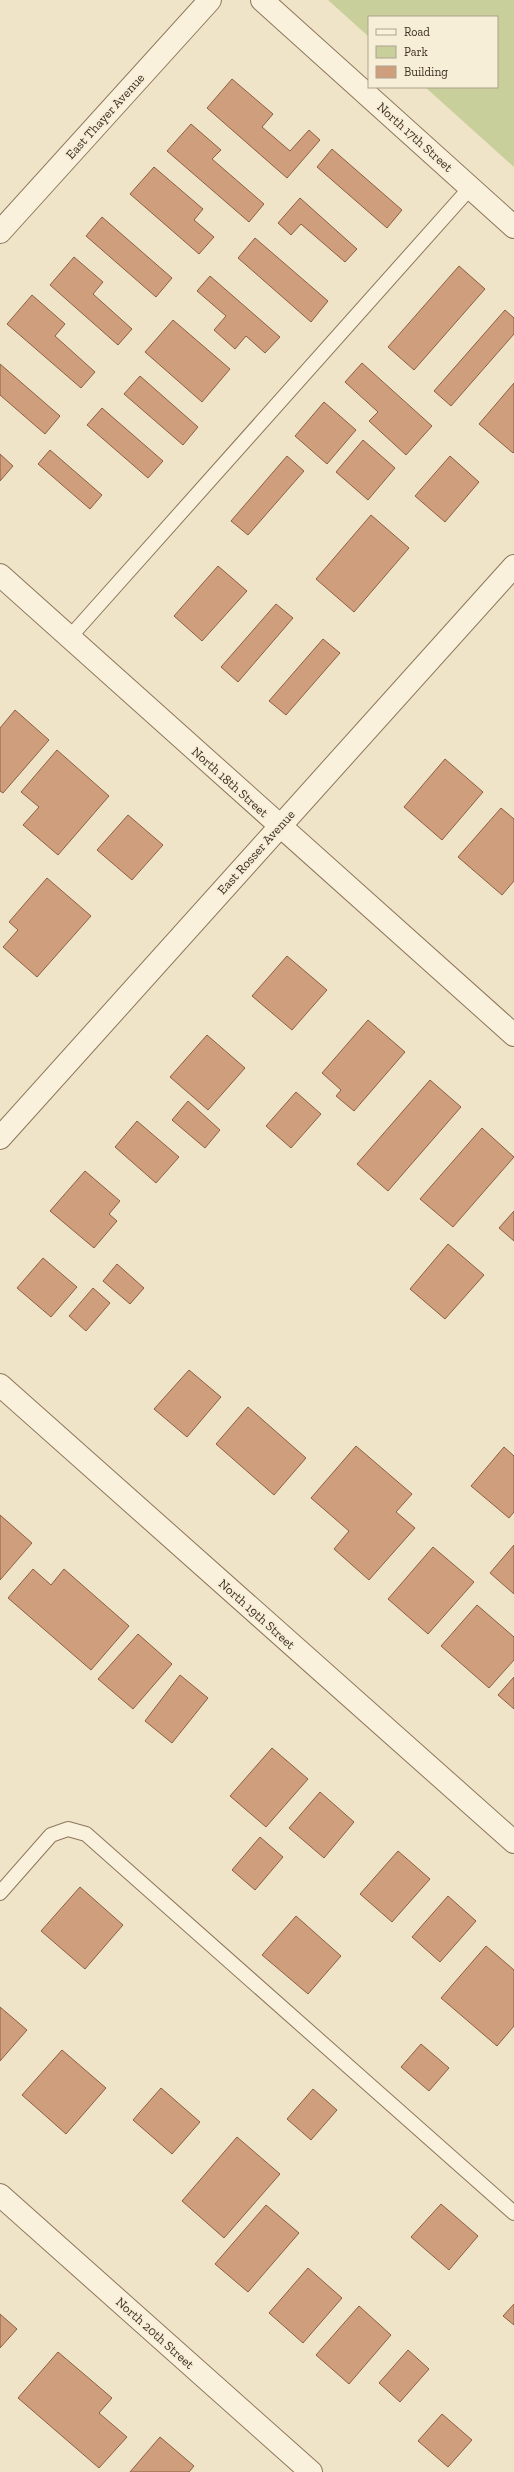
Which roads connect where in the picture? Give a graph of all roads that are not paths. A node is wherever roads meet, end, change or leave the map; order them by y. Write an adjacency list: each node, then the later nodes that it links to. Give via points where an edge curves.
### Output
1 (210, 0): 5 (street, East Thayer Avenue)
2 (262, 0): 3 (street, North 17th Street)
3 (470, 188): 4 (street, North 17th Street); 8 (lane)
4 (514, 227)
5 (0, 232)
6 (514, 566): 9 (street, East Rosser Avenue)
7 (0, 575): 8 (street, North 18th Street)
8 (69, 638): 9 (street, North 18th Street)
9 (279, 826): 10 (street, North 18th Street); 11 (street, East Rosser Avenue)
10 (514, 1036)
11 (0, 1138)
12 (0, 1385): 13 (street, North 19th Street)
13 (514, 1842)
14 (0, 1893): 16 (lane, via 51,1835 68,1829 86,1834)
15 (0, 2195): 17 (street, North 20th Street)
16 (514, 2212)
17 (311, 2472)

